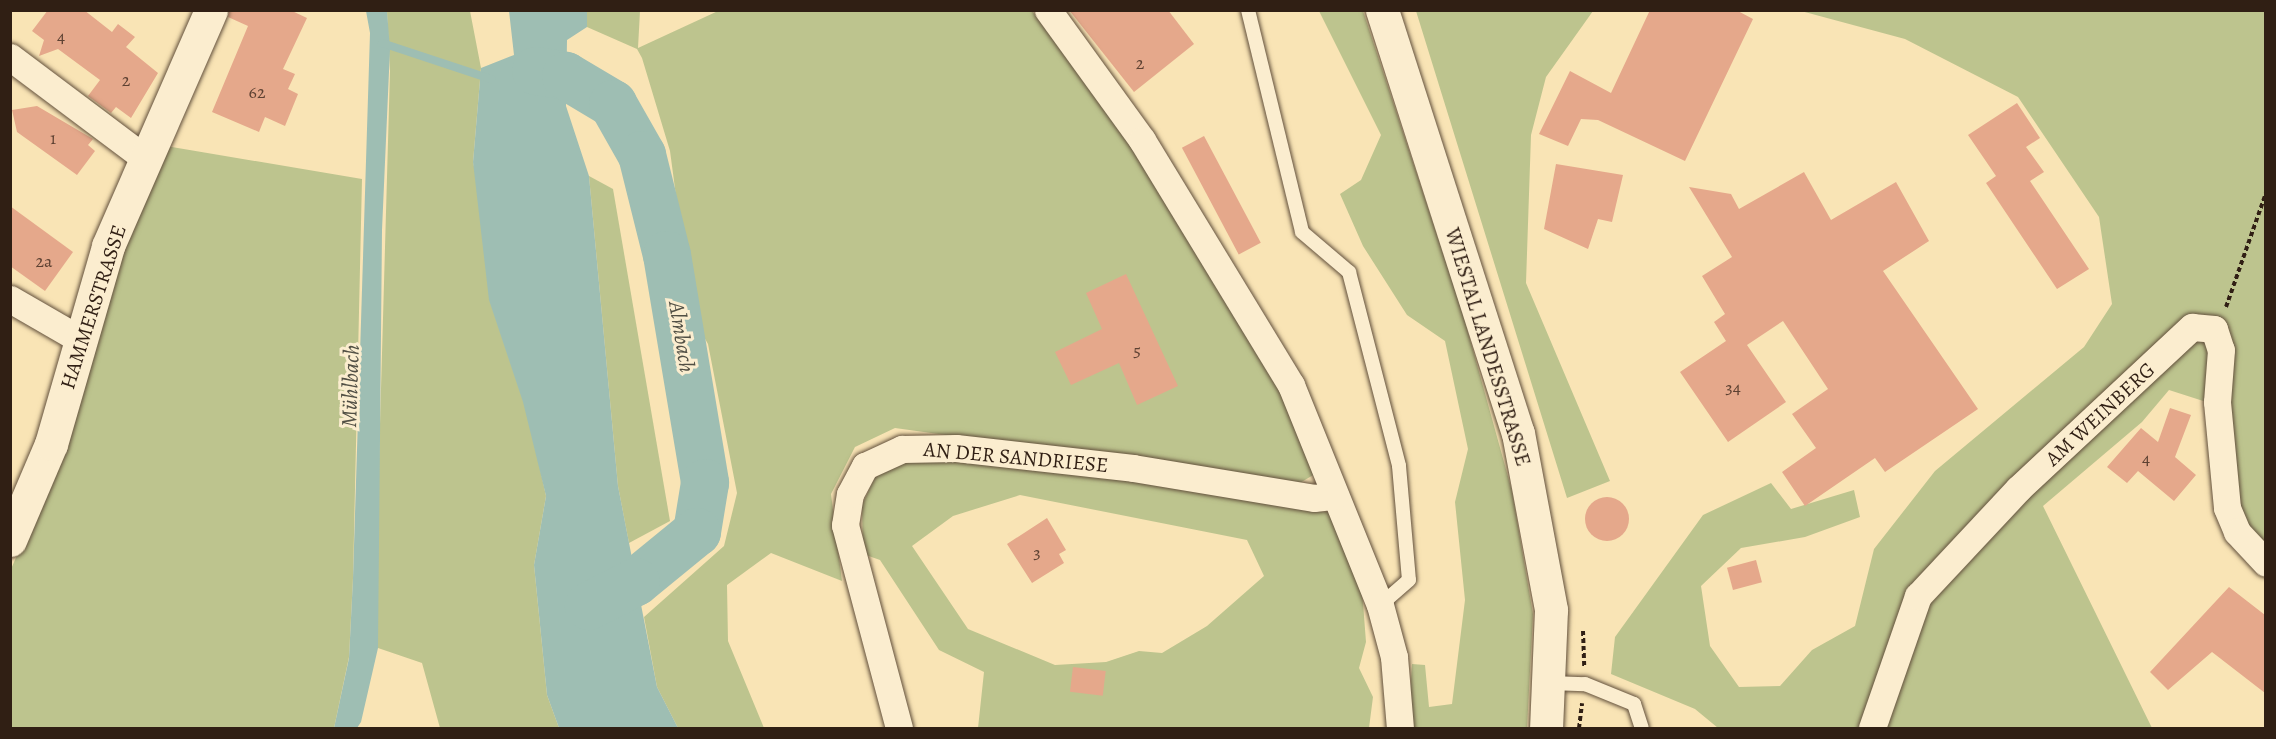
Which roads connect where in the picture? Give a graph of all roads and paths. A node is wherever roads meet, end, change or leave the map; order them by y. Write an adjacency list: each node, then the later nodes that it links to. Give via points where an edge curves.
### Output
1 (211, 10): 6 (main road, HAMMERSTRASSE, via 178,76)
2 (1048, 10): 11 (street, via 1142,140 1291,385)
3 (1248, 10): 14 (lane, via 1302,232 1349,272 1399,466 1409,580)
4 (1382, 10): 15 (main road, WIESTAL LANDESSTRASSE, via 1518,433 1551,610)
5 (10, 57): 6 (street)
6 (147, 160): 10 (main road, HAMMERSTRASSE, via 108,246)
7 (2265, 193): 9 (path)
8 (10, 299): 10 (street)
9 (2214, 329): 13 (street, via 2221,350 2217,402 2227,508 2237,532); 20 (street, AM WEINBERG, via 2192,327 2018,489 1918,596)
10 (81, 340): 12 (main road, HAMMERSTRASSE, via 51,444)
11 (1334, 496): 14 (street); 16 (street, AN DER SANDRIESE, via 1314,498 1133,468 956,448 902,449 865,466 850,494 845,525)
12 (10, 540)
13 (2265, 563)
14 (1380, 605): 17 (street, via 1394,657)
15 (1550, 683): 18 (main road, WIESTAL LANDESSTRASSE); 19 (lane, via 1585,684 1634,704)
16 (899, 729)
17 (1400, 729)
18 (1546, 729)
19 (1642, 729)
20 (1872, 729)

